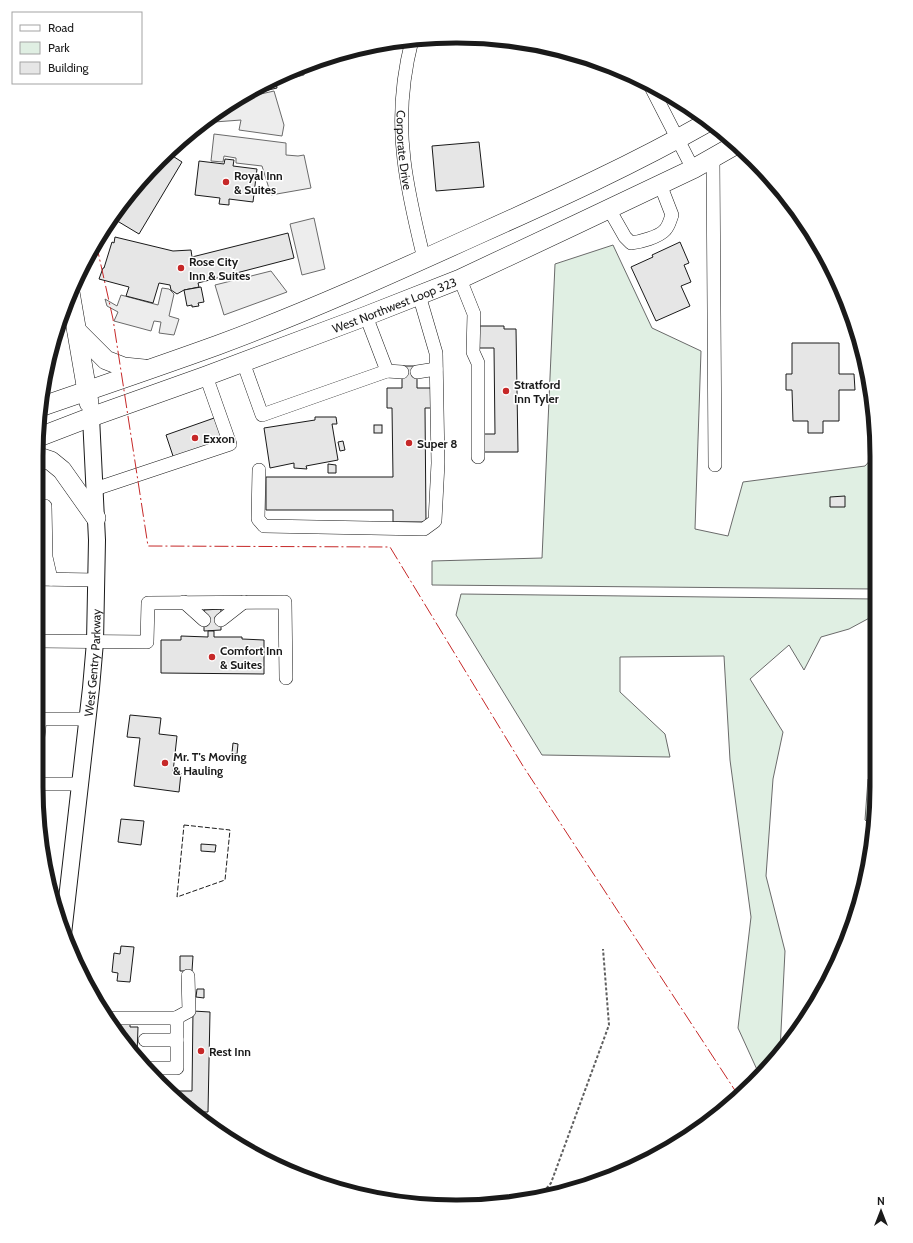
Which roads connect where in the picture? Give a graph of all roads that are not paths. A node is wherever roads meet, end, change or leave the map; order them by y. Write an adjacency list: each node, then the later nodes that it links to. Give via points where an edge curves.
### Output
1 (411, 46): 10 (street, Corporate Drive, via 403,87 402,136 410,199)
2 (655, 94): 4 (street)
3 (703, 125): 4 (highway)
4 (678, 139): 7 (street); 10 (highway, via 574,191)
5 (731, 147): 6 (highway, West Northwest Loop 323)
6 (713, 157): 7 (highway, West Northwest Loop 323); 29 (street)
7 (693, 168): 8 (highway, West Northwest Loop 323)
8 (660, 184): 9 (highway, West Northwest Loop 323); 9 (street, via 672,215 664,232 643,242 631,243)
9 (609, 209): 11 (highway, West Northwest Loop 323)
10 (424, 259): 17 (highway, via 295,315)
11 (460, 279): 12 (highway, West Northwest Loop 323); 27 (street, via 474,314 473,352 478,363)
12 (419, 295): 14 (highway, West Northwest Loop 323); 18 (street, via 436,353)
13 (71, 308): 15 (highway, West Gentry Parkway)
14 (366, 316): 16 (highway, West Northwest Loop 323); 19 (street)
15 (71, 319): 17 (highway, via 106,360 124,367); 23 (highway, West Gentry Parkway)
16 (243, 362): 19 (street, via 262,415); 22 (highway, West Northwest Loop 323)
17 (148, 370): 23 (highway)
18 (436, 370): 21 (street); 30 (street, via 438,463 435,521 424,529 264,526 258,519)
19 (387, 371): 20 (street)
20 (402, 372)
21 (417, 372)
22 (206, 376): 25 (highway, West Northwest Loop 323); 31 (street, via 230,444)
23 (87, 390): 24 (highway); 25 (highway, West Gentry Parkway)
24 (47, 405)
25 (91, 417): 26 (highway, West Northwest Loop 323); 31 (main road, West Gentry Parkway)
26 (44, 435)
27 (478, 457)
28 (43, 458): 33 (highway, via 62,470)
29 (714, 465)
30 (259, 470)
31 (95, 489): 33 (main road, West Gentry Parkway)
32 (43, 506): 35 (street, via 46,557)
33 (96, 518): 36 (main road, West Gentry Parkway)
34 (43, 579): 35 (street)
35 (51, 579): 36 (street)
36 (97, 580): 42 (main road, West Gentry Parkway)
37 (184, 602): 38 (street); 39 (street); 42 (street, via 148,602 147,642)
38 (244, 602): 40 (street); 43 (street, via 285,602)
39 (204, 620)
40 (221, 620)
41 (43, 641): 42 (street)
42 (95, 642): 45 (main road, West Gentry Parkway)
43 (286, 678)
44 (43, 719): 45 (street)
45 (88, 719): 47 (main road, West Gentry Parkway)
46 (43, 784): 47 (street)
47 (80, 784): 48 (main road, West Gentry Parkway)
48 (65, 918)
49 (188, 976): 51 (street, via 189,1010)
50 (114, 1018): 51 (street)
51 (176, 1018): 53 (street)
52 (145, 1040): 53 (street)
53 (177, 1040): 54 (street, via 177,1068)
54 (154, 1068)

